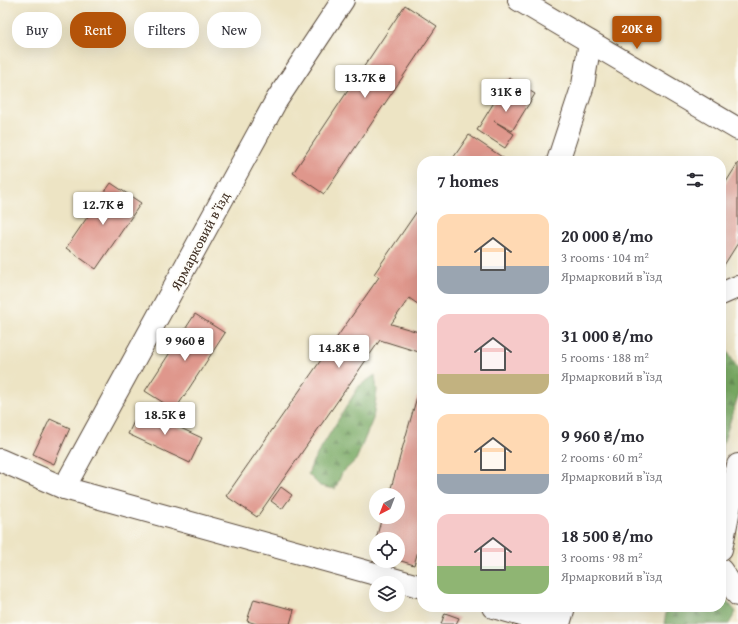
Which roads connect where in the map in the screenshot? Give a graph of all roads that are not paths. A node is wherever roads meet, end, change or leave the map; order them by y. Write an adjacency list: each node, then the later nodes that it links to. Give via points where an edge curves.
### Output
1 (343, 0): 8 (street, Ярмарковий вʼїзд, via 276,100)
2 (519, 0): 3 (street)
3 (590, 42): 4 (street); 5 (street, via 583,85)
4 (738, 129)
5 (560, 156)
6 (0, 460): 8 (street)
7 (738, 465): 9 (street)
8 (64, 488): 11 (street)
9 (726, 524)
10 (726, 577): 12 (street)
11 (417, 586)
12 (738, 595)
13 (511, 612): 15 (street)
14 (563, 612): 16 (street)
15 (554, 624)
16 (559, 624)

